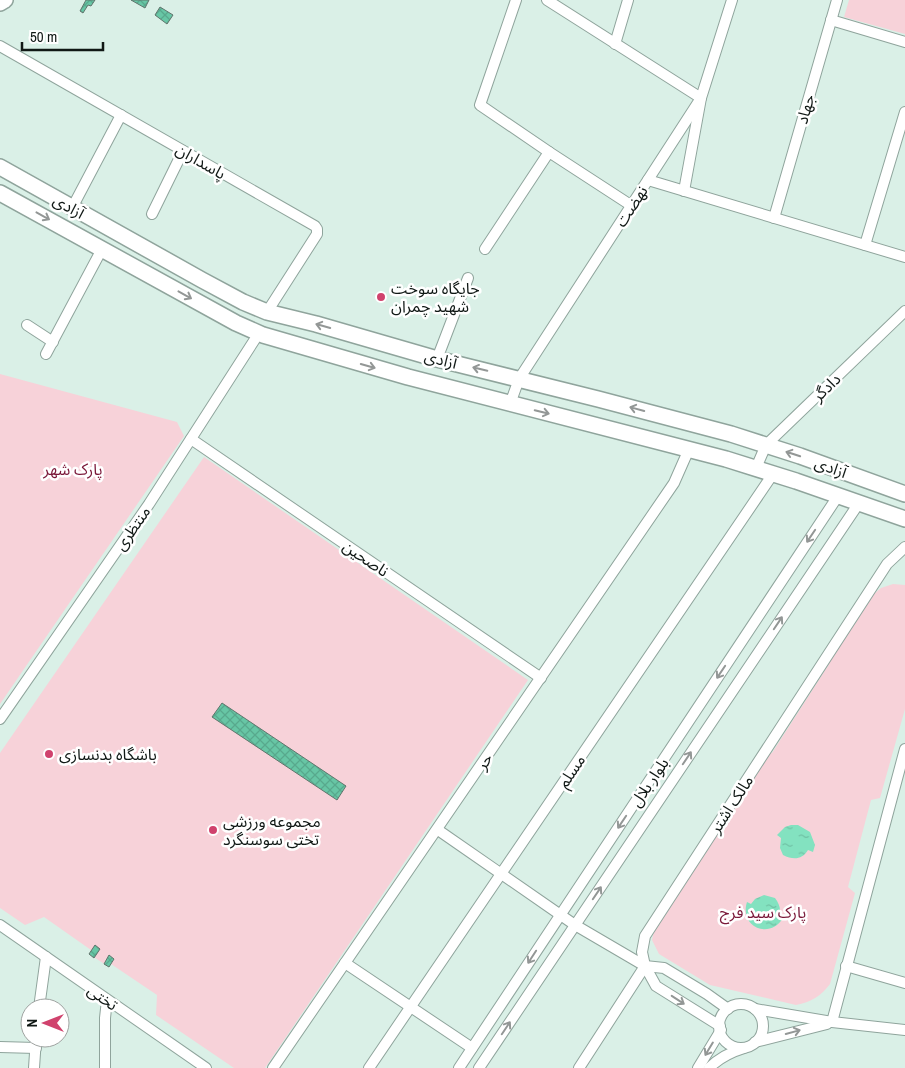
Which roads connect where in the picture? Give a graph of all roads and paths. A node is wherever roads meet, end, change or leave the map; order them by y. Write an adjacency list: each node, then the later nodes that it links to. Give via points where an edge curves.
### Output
1 (5, 0): 7 (main road)
2 (516, 0): 16 (street, via 480,105)
3 (547, 0): 10 (street)
4 (628, 0): 10 (street)
5 (732, 0): 12 (street, نهضت)
6 (837, 0): 8 (street, جهاد)
7 (0, 3)
8 (831, 20): 9 (street); 24 (street, جهاد)
9 (905, 42)
10 (615, 44): 12 (street)
11 (0, 46): 14 (street, پاسداران)
12 (701, 98): 18 (street, نهضت); 19 (street)
13 (905, 112): 25 (street)
14 (121, 115): 15 (street, پاسداران); 22 (street)
15 (183, 151): 23 (street); 31 (street, پاسداران, via 317,229 317,234)
16 (549, 152): 21 (street); 27 (street)
17 (0, 167): 22 (main road, آزادی)
18 (648, 180): 19 (street); 21 (street, نهضت)
19 (684, 191): 24 (street)
20 (0, 193): 26 (main road, آزادی, one-way to 26)
21 (632, 206): 37 (street, نهضت)
22 (72, 208): 31 (main road, آزادی)
23 (152, 214)
24 (774, 218): 25 (street)
25 (865, 245): 28 (street)
26 (102, 249): 33 (main road, آزادی, one-way to 33); 34 (street)
27 (485, 249)
28 (905, 257)
29 (468, 278): 36 (street)
30 (905, 311): 40 (street, دادگر)
31 (267, 312): 36 (main road, آزادی, one-way to 31)
32 (27, 324): 34 (street)
33 (259, 333): 38 (main road, آزادی, one-way to 38, via 398,375); 39 (street, منتظری)
34 (53, 342): 35 (street)
35 (46, 354)
36 (437, 359): 37 (main road, آزادی, one-way to 36)
37 (519, 379): 38 (street, نهضت); 40 (main road, آزادی, one-way to 37)
38 (510, 404): 41 (main road, آزادی, one-way to 41)
39 (191, 438): 49 (street, ناصحین); 50 (street, منتظری)
40 (766, 445): 42 (street, دادگر); 44 (main road, آزادی, one-way to 40)
41 (689, 449): 42 (main road, آزادی); 49 (street, حر, via 674,483)
42 (756, 468): 43 (main road, آزادی)
43 (773, 474): 45 (main road, آزادی); 53 (street, مسلم)
44 (905, 494)
45 (838, 496): 46 (main road, آزادی); 54 (street, بلوار بلال, one-way to 54)
46 (859, 503): 47 (main road, آزادی); 56 (street, بلوار بلال, one-way to 46)
47 (905, 519)
48 (905, 547): 59 (street, مالک اشتر, via 887,564 645,936 642,952)
49 (541, 678): 52 (street, حر)
50 (0, 719)
51 (905, 749): 60 (street)
52 (438, 830): 53 (street); 58 (street, حر)
53 (502, 874): 54 (street); 64 (street, مسلم)
54 (561, 915): 56 (street); 74 (street, بلوار بلال, one-way to 74)
55 (0, 925): 57 (street, تختی)
56 (575, 925): 59 (street); 81 (street, بلوار بلال, one-way to 56)
57 (46, 957): 62 (street); 63 (street, تختی)
58 (345, 963): 64 (street); 78 (street, حر)
59 (645, 966): 65 (street, via 664,968); 68 (street, one-way to 68, via 656,986); 82 (street)
60 (846, 966): 61 (street); 67 (street)
61 (905, 983)
62 (40, 998)
63 (107, 1000): 76 (street); 77 (street, تختی)
64 (410, 1007): 74 (street); 79 (street, مسلم)
65 (728, 1009): 66 (street, via 736,1004 746,1004); 68 (street, via 722,1016)
66 (755, 1009): 67 (street); 71 (street, via 763,1026 761,1036)
67 (832, 1022): 69 (street); 71 (street, one-way to 67)
68 (720, 1028): 71 (street, via 722,1036 736,1047); 83 (street, one-way to 83)
69 (905, 1030)
70 (20, 1045): 72 (street)
71 (751, 1045): 84 (street, via 733,1052)
72 (0, 1047)
73 (36, 1048): 75 (street)
74 (472, 1048): 80 (street, بلوار بلال)
75 (34, 1068)
76 (105, 1068)
77 (206, 1068)
78 (273, 1068)
79 (369, 1068)
80 (459, 1068)
81 (479, 1068)
82 (579, 1068)
83 (698, 1068)
84 (709, 1068)

